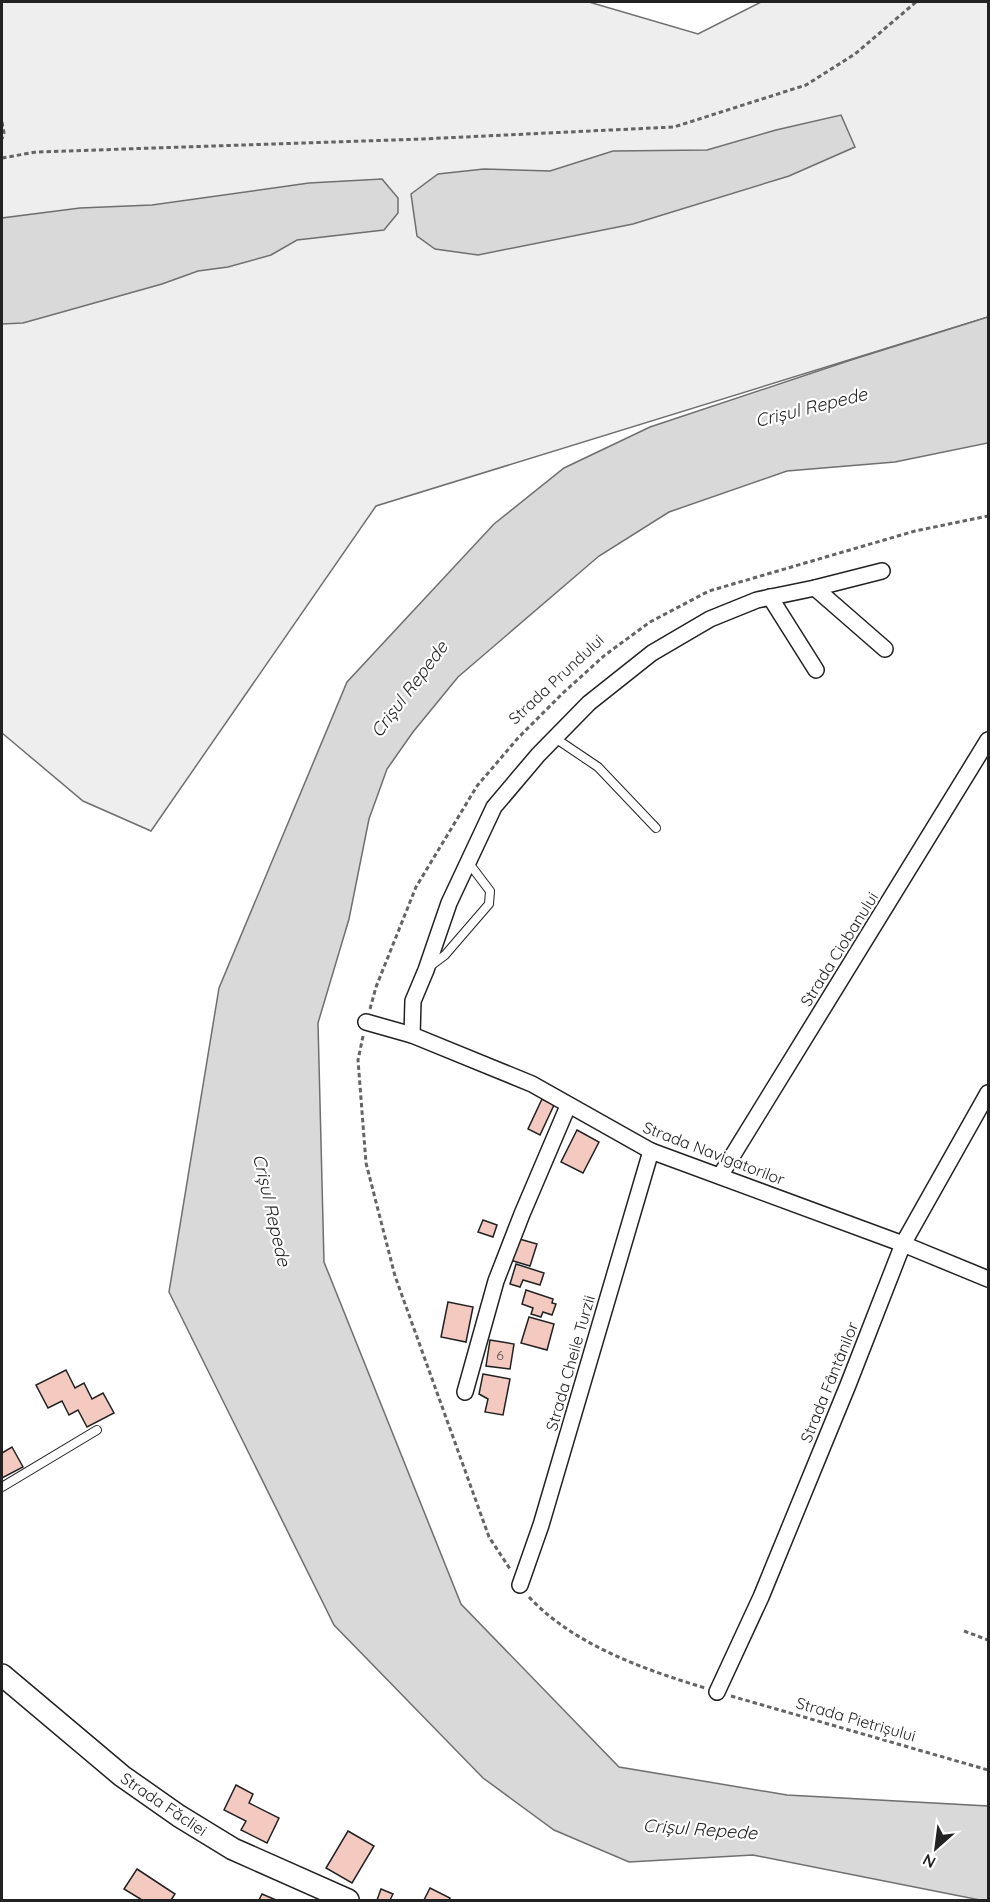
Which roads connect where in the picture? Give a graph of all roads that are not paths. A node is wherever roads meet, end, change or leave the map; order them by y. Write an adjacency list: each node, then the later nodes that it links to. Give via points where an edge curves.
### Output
1 (882, 571): 2 (street)
2 (814, 588): 3 (street); 4 (street)
3 (770, 597): 5 (street); 6 (street, via 710,619 652,652 589,703)
4 (885, 649)
5 (816, 670)
6 (555, 738): 8 (lane, via 598,767); 9 (street, via 494,807)
7 (988, 740): 16 (street, Strada Ciobanului)
8 (656, 828)
9 (468, 862): 10 (street); 10 (lane, via 490,891 489,904 445,955)
10 (426, 970): 12 (street, via 413,1001)
11 (366, 1022): 12 (street, Strada Navigatorilor)
12 (412, 1035): 14 (street, Strada Navigatorilor, via 532,1084)
13 (988, 1093): 17 (street, Strada Fântânilor)
14 (568, 1106): 15 (street, Strada Navigatorilor); 19 (street, via 496,1281)
15 (651, 1151): 16 (street, Strada Navigatorilor); 22 (street, Strada Cheile Turzii)
16 (720, 1176): 17 (street, Strada Navigatorilor)
17 (903, 1244): 18 (street, Strada Navigatorilor); 24 (street, Strada Fântânilor, via 761,1597)
18 (988, 1279)
19 (465, 1392)
20 (97, 1430): 21 (lane)
21 (2, 1487)
22 (520, 1585)
23 (2, 1675): 25 (street, Strada Făcliei, via 122,1776 179,1816 233,1849)
24 (717, 1692)
25 (348, 1900)

